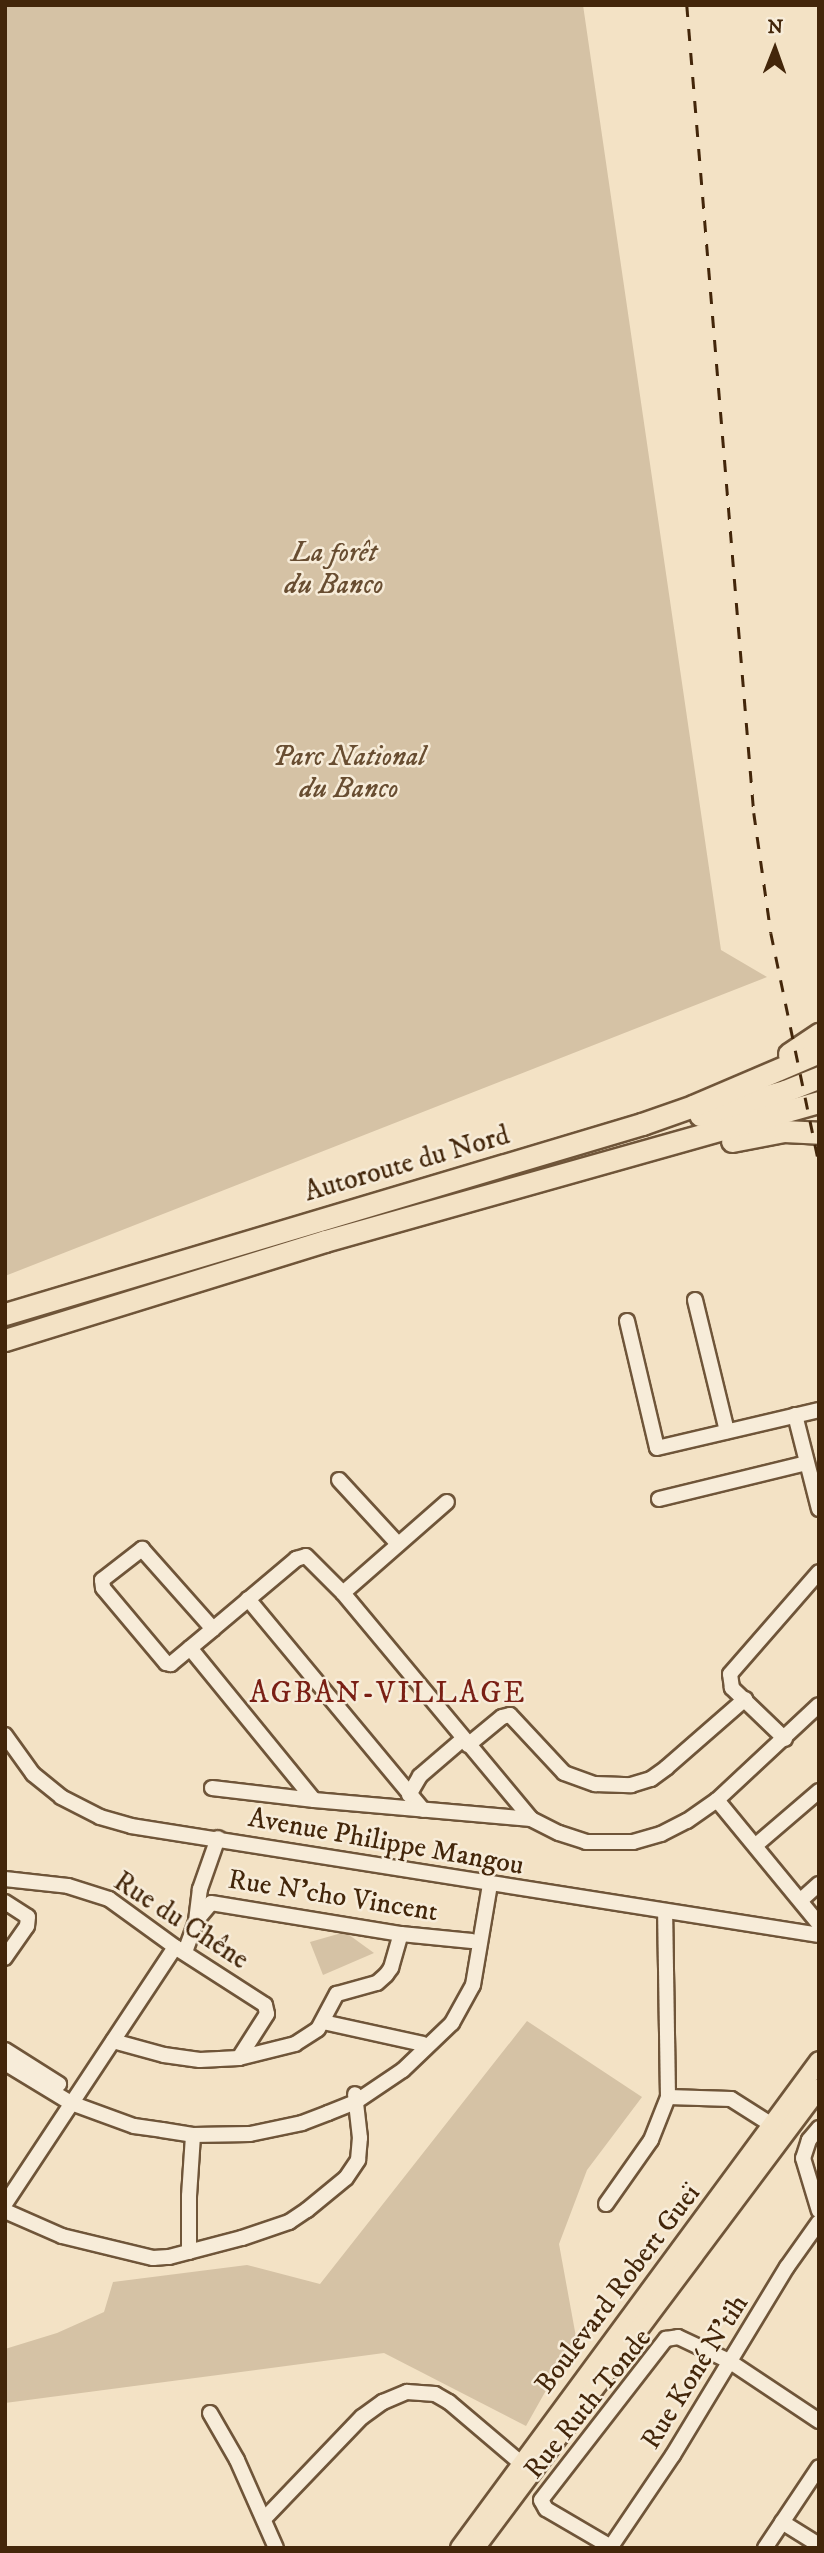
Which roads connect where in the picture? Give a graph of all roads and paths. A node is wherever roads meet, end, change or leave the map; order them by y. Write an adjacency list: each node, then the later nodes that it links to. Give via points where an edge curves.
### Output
1 (819, 1034): 4 (highway, via 759,1069)
2 (819, 1052): 4 (highway, Autoroute du Nord)
3 (819, 1077): 7 (highway, via 645,1131)
4 (745, 1084): 7 (highway, Autoroute du Nord, via 642,1124)
5 (819, 1102): 8 (highway, Autoroute du Nord)
6 (819, 1133): 8 (highway, via 756,1135 629,1167)
7 (518, 1162): 10 (highway, Autoroute du Nord)
8 (576, 1171): 12 (highway, Autoroute du Nord, via 144,1295)
9 (695, 1300): 15 (street)
10 (5, 1314)
11 (627, 1321): 15 (street, via 657,1448)
12 (5, 1340)
13 (819, 1410): 14 (street)
14 (795, 1415): 15 (street); 16 (street)
15 (727, 1431)
16 (807, 1463): 18 (street); 20 (street)
17 (339, 1480): 21 (street)
18 (659, 1499)
19 (447, 1502): 21 (street)
20 (819, 1509)
21 (398, 1544): 23 (street)
22 (819, 1572): 27 (street, via 730,1674 732,1688)
23 (343, 1593): 24 (street, via 302,1556); 31 (street)
24 (248, 1599): 25 (street); 34 (street)
25 (212, 1629): 26 (street); 26 (street, via 142,1549 102,1580 103,1588 166,1663)
26 (190, 1648): 35 (street)
27 (746, 1699): 30 (street); 31 (street, via 666,1768 631,1785 594,1784 564,1773 510,1715)
28 (819, 1705): 30 (street)
29 (5, 1735): 39 (street, Avenue Philippe Mangou, via 33,1774 76,1807 131,1826)
30 (786, 1739): 36 (street)
31 (466, 1742): 34 (street, via 420,1776); 38 (street)
32 (212, 1788): 35 (street)
33 (819, 1791): 40 (street)
34 (409, 1795): 37 (street)
35 (314, 1800): 37 (street)
36 (717, 1800): 38 (street, via 662,1834 633,1842 586,1842); 40 (street)
37 (423, 1810): 38 (street)
38 (531, 1819)
39 (218, 1838): 42 (street, Avenue Philippe Mangou); 47 (street, via 200,1889)
40 (756, 1845): 44 (street)
41 (5, 1879): 54 (street, Rue du Chêne, via 68,1886 109,1899)
42 (486, 1883): 46 (street, Avenue Philippe Mangou); 52 (street); 64 (street, via 473,1985 452,2023 403,2070)
43 (819, 1884): 44 (street)
44 (801, 1900): 48 (street)
45 (5, 1902): 55 (street, via 28,1917 27,1926)
46 (665, 1912): 49 (street, Avenue Philippe Mangou); 65 (street)
47 (196, 1921): 50 (street, Rue N'cho Vincent, via 211,1903); 54 (street)
48 (819, 1924)
49 (791, 1932): 51 (street, Avenue Philippe Mangou); 53 (street, Avenue Philippe Mangou)
50 (401, 1934): 52 (street, Rue N'cho Vincent); 56 (street, via 386,1975 377,1983 337,1994)
51 (819, 1935)
52 (472, 1941): 58 (street, via 464,1983)
53 (819, 1945)
54 (180, 1950): 57 (street); 60 (street, Rue du Chêne, via 265,2005 267,2014)
55 (5, 1958)
56 (323, 2022): 58 (street); 60 (street, via 295,2044)
57 (113, 2041): 60 (street, via 200,2060); 66 (street)
58 (422, 2044): 64 (street)
59 (5, 2050): 66 (street)
60 (239, 2058)
61 (819, 2061): 67 (main road, Boulevard Robert Gueï)
62 (5, 2063): 66 (street)
63 (819, 2088): 87 (main road, Boulevard Robert Gueï)
64 (355, 2096): 66 (street, via 288,2118 225,2126 150,2120); 69 (street, via 302,2123 250,2134); 75 (street, via 358,2160 346,2178 289,2222)
65 (668, 2097): 67 (street, via 731,2099); 71 (street, via 651,2140)
66 (74, 2099): 69 (street, via 134,2126); 70 (street)
67 (772, 2126): 79 (main road, Boulevard Robert Gueï)
68 (819, 2128): 73 (street, via 803,2158)
69 (194, 2135): 75 (street)
70 (5, 2204)
71 (606, 2204)
72 (5, 2211): 75 (street, via 62,2236 125,2253 153,2258)
73 (819, 2211)
74 (819, 2222): 76 (street, Rue Koné N'tih)
75 (189, 2252)
76 (729, 2361): 78 (street, Rue Ruth Tonde); 84 (street, Rue Koné N'tih); 84 (street, Rue Ruth Tonde, via 678,2337 666,2339 541,2500 546,2509)
77 (210, 2413): 81 (street)
78 (819, 2421)
79 (521, 2463): 81 (street, via 449,2402 435,2394 407,2392 362,2417); 86 (main road, Boulevard Robert Gueï)
80 (819, 2467): 82 (street)
81 (265, 2518): 85 (street)
82 (782, 2522): 83 (street); 88 (street)
83 (819, 2545)
84 (610, 2547)
85 (276, 2548)
86 (460, 2548)
87 (475, 2548)
88 (765, 2548)

